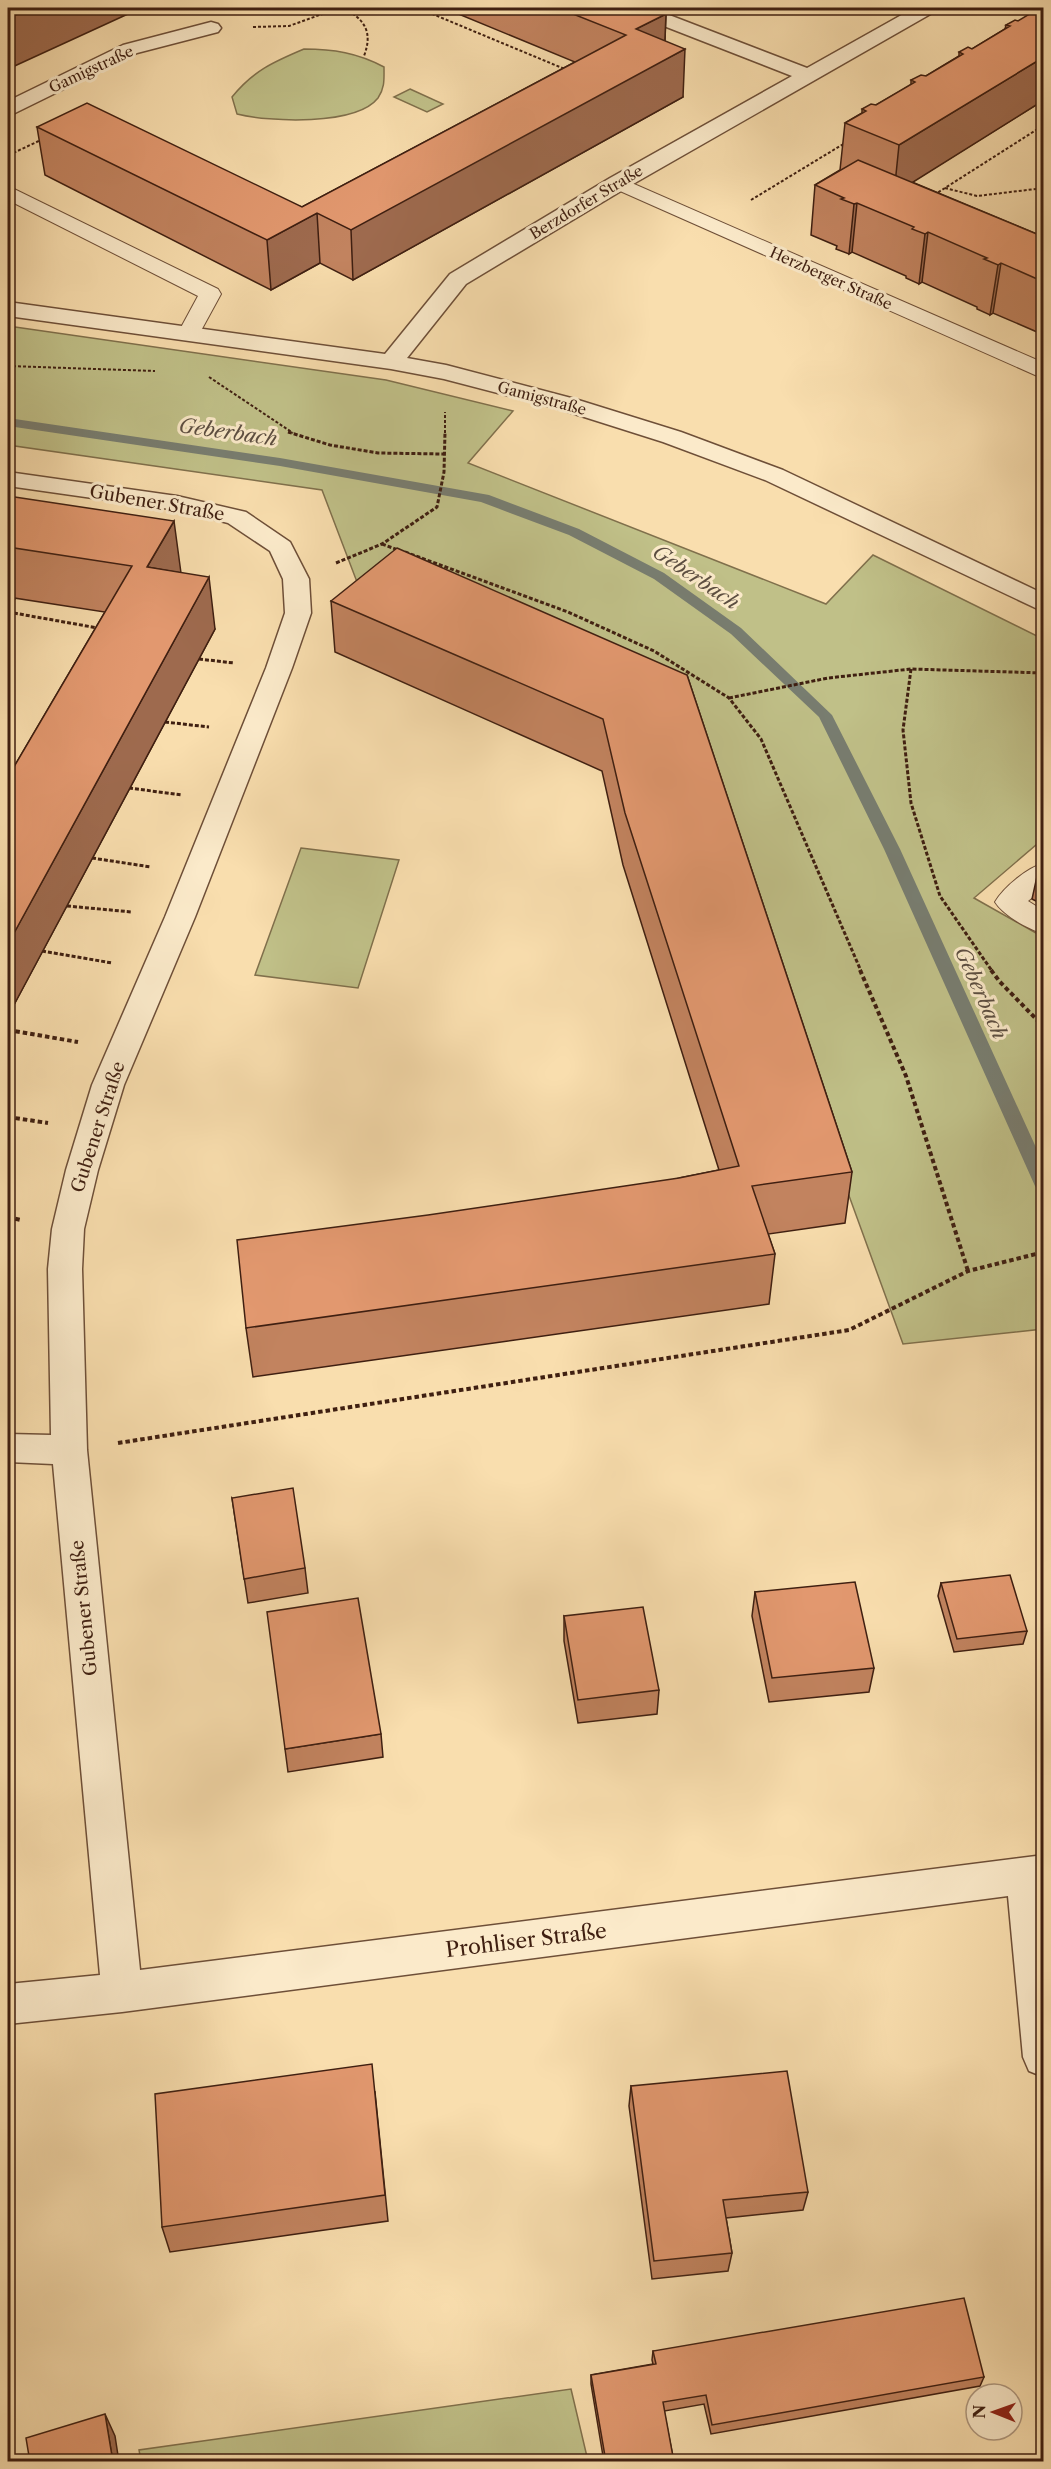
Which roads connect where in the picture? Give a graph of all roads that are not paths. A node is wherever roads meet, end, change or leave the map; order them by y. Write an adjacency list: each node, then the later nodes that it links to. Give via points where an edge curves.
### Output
1 (635, 8): 4 (street)
2 (927, 8): 4 (street, Berzdorfer Straße)
3 (211, 28): 5 (street, Gamigstraße, via 130,49)
4 (808, 75): 6 (street, Berzdorfer Straße)
5 (8, 109)
6 (618, 183): 10 (street, Berzdorfer Straße, via 458,279); 11 (lane, Herzberger Straße)
7 (8, 192): 9 (lane, via 210,294)
8 (8, 309): 9 (street, Gamigstraße)
9 (189, 333): 10 (street, Gamigstraße)
10 (391, 362): 13 (street, Gamigstraße, via 446,372 567,404 672,437 774,476)
11 (1044, 372)
12 (8, 479): 17 (street, Gubener Straße, via 177,502 237,518 281,547 296,579 298,614 198,873 108,1086 68,1229 65,1269)
13 (1044, 604)
14 (1044, 872): 15 (lane, via 1009,902)
15 (1044, 924)
16 (8, 1448): 17 (street)
17 (69, 1450): 19 (street, Gubener Straße)
18 (1035, 1875): 19 (street, Prohliser Straße); 21 (street)
19 (122, 1992): 20 (street, Prohliser Straße)
20 (8, 2004)
21 (1044, 2057)

